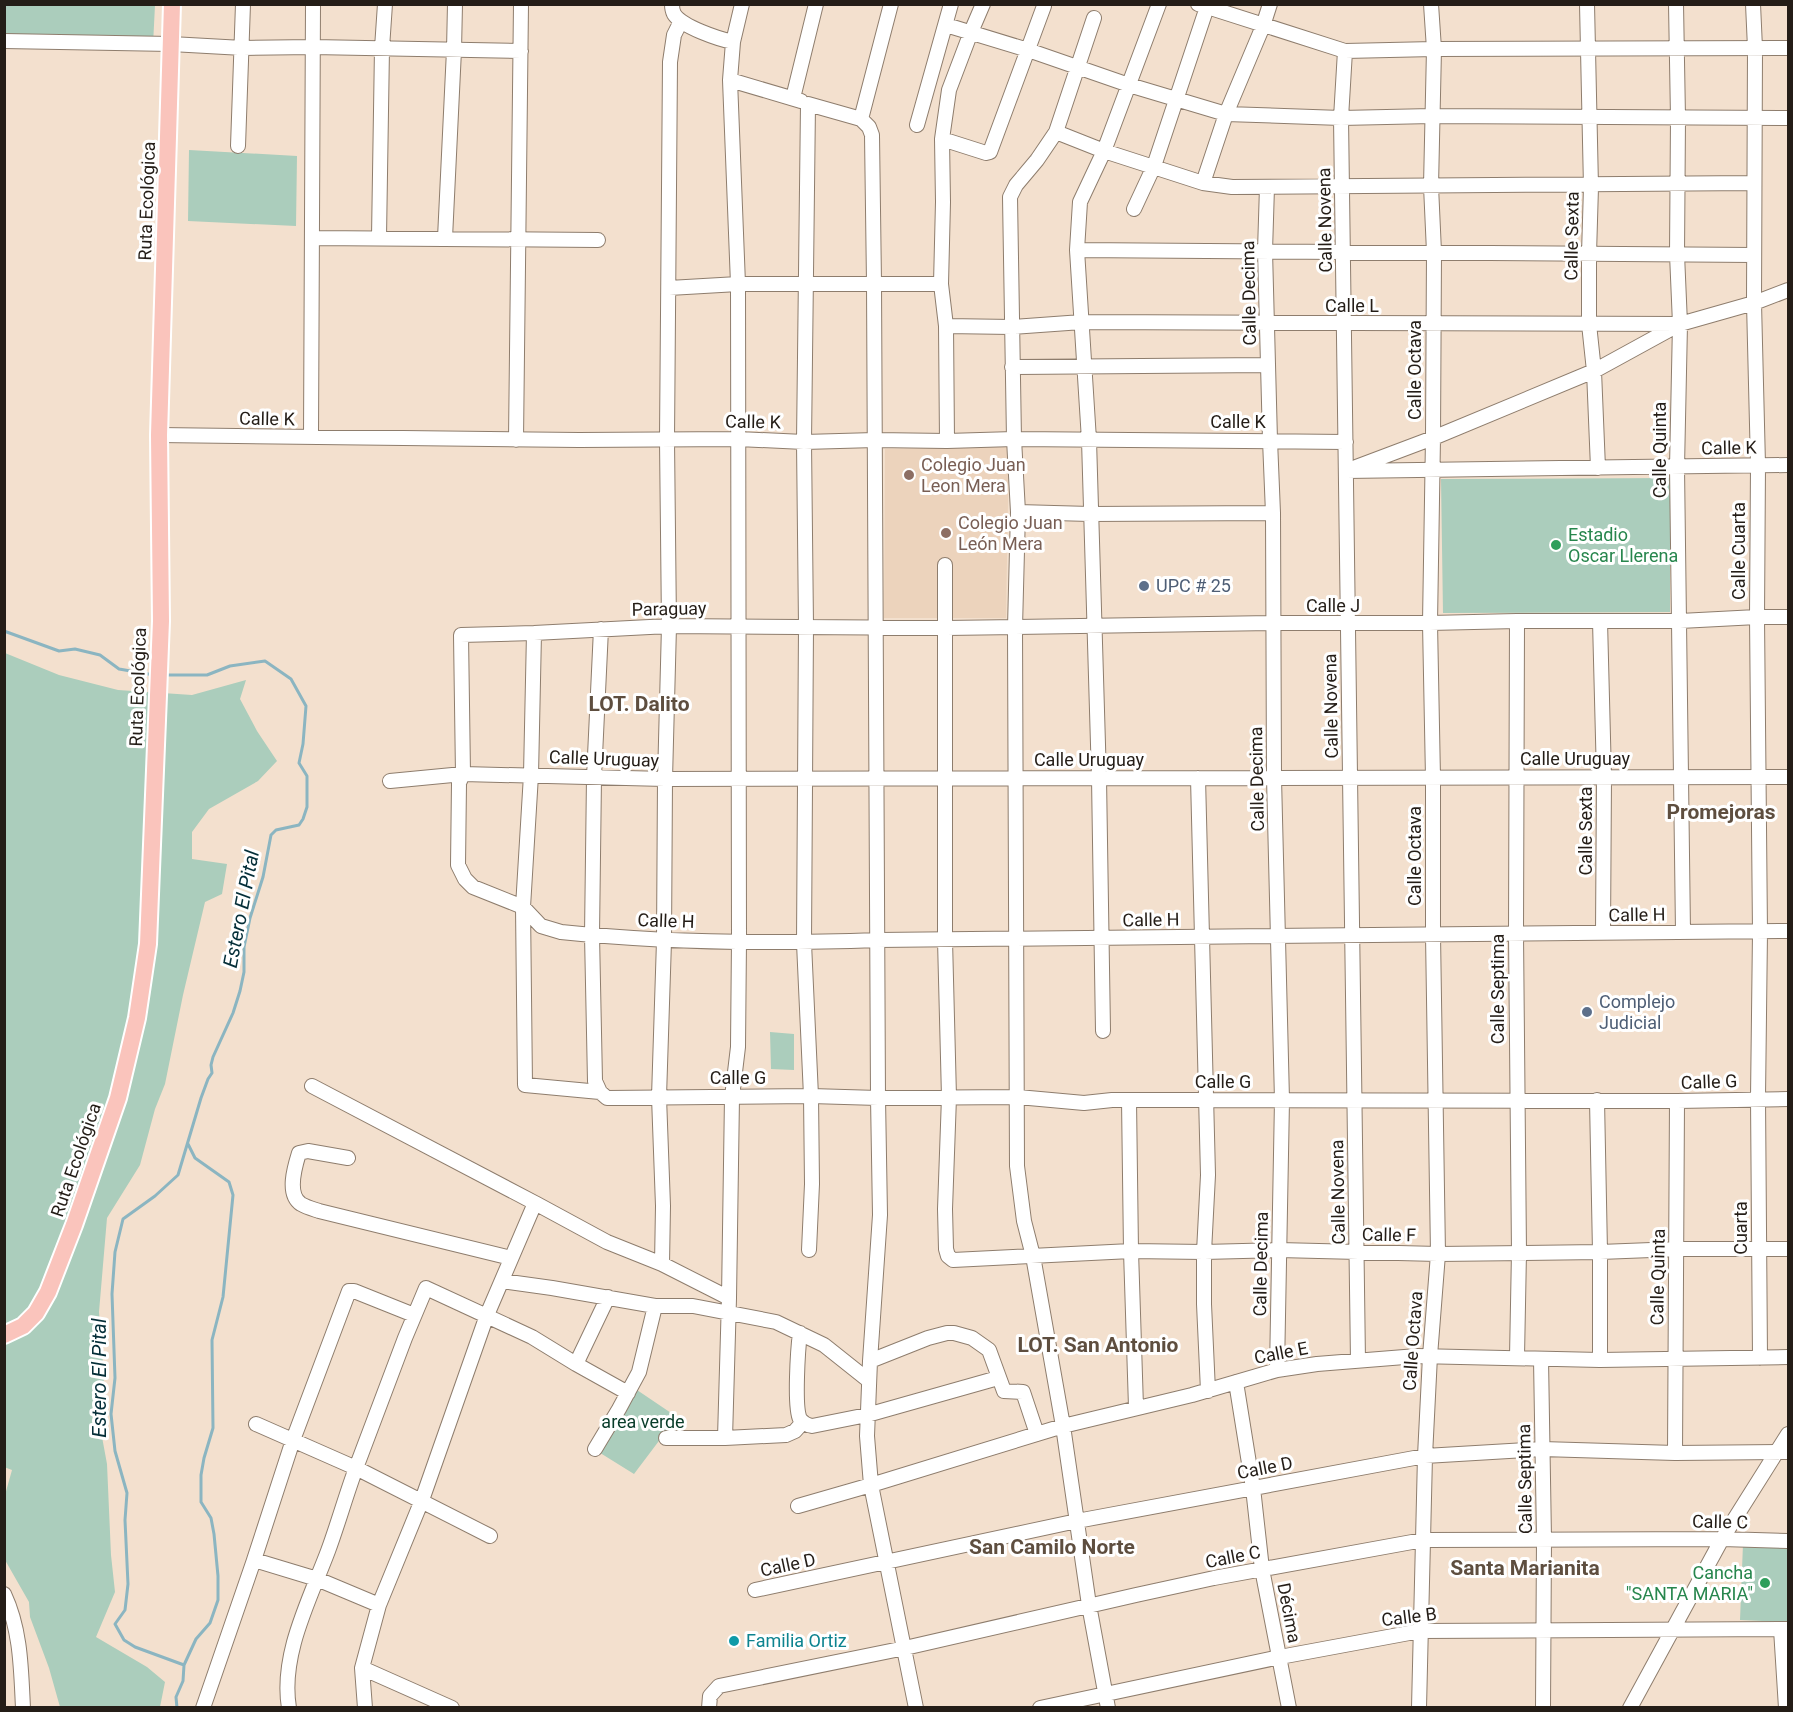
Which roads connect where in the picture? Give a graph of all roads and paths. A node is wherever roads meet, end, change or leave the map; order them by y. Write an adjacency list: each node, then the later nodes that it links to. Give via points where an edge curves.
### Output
1 (172, 4): 28 (main road, Ruta Ecológica)
2 (243, 4): 30 (street)
3 (313, 4): 29 (street)
4 (385, 4): 31 (street)
5 (455, 4): 36 (street)
6 (521, 4): 39 (street)
7 (672, 4): 22 (street)
8 (742, 4): 27 (street)
9 (816, 4): 44 (street)
10 (891, 4): 53 (street)
11 (951, 4): 23 (street)
12 (984, 4): 25 (street)
13 (1159, 4): 43 (street)
14 (1270, 4): 24 (street)
15 (1431, 4): 34 (street, Calle Octava)
16 (1587, 4): 38 (street, Calle Sexta)
17 (1676, 4): 35 (street, Calle Quinta)
18 (1753, 4): 32 (street, Calle Cuarta)
19 (1044, 6): 37 (street)
20 (1204, 6): 24 (street); 45 (street)
21 (1094, 18): 41 (street)
22 (681, 21): 27 (street); 85 (street, via 674,35 670,62)
23 (946, 25): 25 (street); 55 (street)
24 (1263, 26): 40 (street); 47 (street)
25 (971, 32): 37 (street); 57 (street, via 949,90)
26 (4, 41): 28 (street)
27 (734, 42): 42 (street)
28 (171, 44): 30 (street); 100 (main road, Ruta Ecológica)
29 (313, 47): 30 (street); 31 (street); 70 (street)
30 (243, 48): 58 (street)
31 (382, 48): 36 (street); 69 (street)
32 (1755, 48): 33 (street); 35 (street); 54 (street, Calle Cuarta)
33 (1788, 48)
34 (1434, 49): 38 (street); 40 (street); 48 (street, Calle Octava)
35 (1676, 49): 38 (street); 51 (street, Calle Quinta)
36 (454, 50): 39 (street); 71 (street)
37 (1028, 50): 41 (street); 57 (street, via 990,152)
38 (1588, 50): 50 (street, Calle Sexta)
39 (521, 51): 72 (street)
40 (1345, 51): 49 (street, Calle Novena)
41 (1077, 66): 43 (street); 56 (street)
42 (730, 80): 44 (street); 82 (street)
43 (1129, 85): 45 (street); 59 (street)
44 (793, 98): 46 (street)
45 (1177, 99): 47 (street); 60 (street)
46 (808, 104): 53 (street); 84 (street)
47 (1226, 114): 49 (street); 61 (street)
48 (1432, 116): 49 (street); 50 (street); 65 (street, Calle Octava)
49 (1341, 118): 67 (street, Calle Novena)
50 (1590, 118): 51 (street); 63 (street, Calle Sexta)
51 (1678, 118): 54 (street); 64 (street, Calle Quinta)
52 (1788, 118): 54 (street)
53 (861, 119): 81 (street, via 872,135)
54 (1754, 119): 62 (street, Calle Cuarta)
55 (917, 125)
56 (1056, 132): 59 (street); 95 (street, via 1010,197)
57 (942, 139): 83 (street)
58 (238, 146)
59 (1104, 151): 60 (street); 74 (street, via 1080,202)
60 (1154, 166): 61 (street); 68 (street)
61 (1203, 183): 66 (street, via 1232,188)
62 (1754, 183): 64 (street); 80 (street, Calle Cuarta)
63 (1591, 184): 64 (street); 65 (street); 78 (street, Calle Sexta)
64 (1677, 184): 79 (street, Calle Quinta)
65 (1431, 186): 67 (street); 77 (street, Calle Octava)
66 (1267, 187): 67 (street); 75 (street, Calle Decima)
67 (1343, 187): 76 (street, Calle Novena)
68 (1134, 209)
69 (379, 237): 70 (street); 71 (street)
70 (312, 238): 101 (street)
71 (446, 238): 72 (street)
72 (518, 239): 73 (street); 105 (street)
73 (598, 240)
74 (1077, 250): 75 (street); 88 (street)
75 (1266, 251): 76 (street); 89 (street, Calle Decima)
76 (1344, 252): 77 (street); 90 (street, Calle Novena)
77 (1434, 252): 78 (street); 91 (street, Calle Octava)
78 (1588, 254): 79 (street); 92 (street, Calle Sexta)
79 (1677, 254): 80 (street); 93 (street, Calle Quinta)
80 (1754, 255): 87 (street, Calle Cuarta)
81 (874, 283): 83 (street); 84 (street); 107 (street)
82 (738, 284): 84 (street); 85 (street); 103 (street)
83 (941, 284): 94 (street)
84 (807, 285): 111 (street)
85 (669, 288): 106 (street)
86 (1788, 290): 87 (street, Calle L)
87 (1754, 303): 93 (street, Calle L); 113 (street, Calle Cuarta)
88 (1082, 322): 89 (street, Calle L); 95 (street, Calle L); 97 (street)
89 (1267, 324): 90 (street, Calle L); 96 (street, Calle Decima)
90 (1345, 324): 91 (street, Calle L); 112 (street, Calle Novena)
91 (1433, 324): 92 (street, Calle L); 102 (street, Calle Octava)
92 (1589, 324): 93 (street, Calle L); 99 (street, Calle Sexta)
93 (1680, 324): 99 (street); 115 (street, Calle Quinta)
94 (946, 326): 95 (street, Calle L); 110 (street)
95 (1012, 327): 98 (street)
96 (1268, 365): 97 (street); 109 (street, Calle Decima)
97 (1084, 366): 98 (street); 108 (street)
98 (1012, 367): 104 (street)
99 (1594, 371): 102 (street); 116 (street, Calle Sexta)
100 (159, 435): 101 (street, Calle K); 221 (main road, Ruta Ecológica, via 161,621 148,944 137,1018 118,1098 48,1292 23,1326)
101 (311, 437): 105 (street, Calle K)
102 (1433, 438): 117 (street, Calle Octava); 118 (street)
103 (738, 439): 106 (street, Calle K); 111 (street, Calle K); 132 (street)
104 (1014, 439): 108 (street, Calle K); 110 (street, Calle K); 119 (street)
105 (516, 440): 106 (street, Calle K)
106 (667, 440): 131 (street)
107 (875, 440): 110 (street, Calle K); 111 (street, Calle K); 138 (street)
108 (1089, 440): 109 (street, Calle K); 121 (street)
109 (1270, 440): 112 (street, Calle K); 120 (street, Calle Decima)
110 (947, 441)
111 (804, 442): 133 (street)
112 (1346, 442): 118 (street, Calle Novena)
113 (1758, 465): 114 (street, Calle K); 115 (street, Calle K); 123 (street, Calle Cuarta)
114 (1788, 465)
115 (1677, 466): 116 (street, Calle K); 127 (street, Calle Quinta)
116 (1598, 468): 117 (street, Calle K)
117 (1432, 470): 118 (street, Calle K); 130 (street, Calle Octava)
118 (1346, 471): 129 (street, Calle Novena)
119 (1018, 512): 121 (street); 134 (street)
120 (1273, 513): 121 (street); 128 (street, Calle Decima)
121 (1090, 514): 135 (street)
122 (945, 566): 136 (street)
123 (1756, 617): 124 (street, Calle J); 127 (street, Calle J); 145 (street, Calle Cuarta)
124 (1788, 617)
125 (1517, 621): 126 (street, Calle J); 130 (street, Calle J); 153 (street, Calle Septima)
126 (1600, 621): 127 (street, Calle J); 143 (street, Calle Sexta)
127 (1680, 621): 144 (street, Calle Quinta)
128 (1273, 623): 129 (street, Calle J); 135 (street, Calle J); 150 (street, Calle Decima)
129 (1348, 624): 130 (street, Calle J); 151 (street, Calle Novena)
130 (1430, 624): 152 (street, Calle Octava)
131 (669, 626): 132 (street, Paraguay); 137 (street, Paraguay); 154 (street)
132 (739, 626): 133 (street, Paraguay); 155 (street)
133 (806, 626): 138 (street, Paraguay); 156 (street)
134 (1015, 627): 135 (street, Calle J); 136 (street, Calle J); 147 (street)
135 (1094, 627): 148 (street)
136 (946, 628): 138 (street, Calle J); 158 (street)
137 (600, 629): 139 (street, Paraguay); 142 (street)
138 (877, 629): 157 (street)
139 (534, 633): 140 (street, Paraguay, via 461,635); 141 (street)
140 (463, 774): 141 (street, Calle Uruguay); 159 (street, Calle Uruguay); 160 (street, via 459,783 458,865 473,887)
141 (531, 775): 142 (street, Calle Uruguay); 160 (street)
142 (594, 777): 154 (street, Calle Uruguay); 166 (street)
143 (1604, 777): 144 (street, Calle Uruguay); 153 (street, Calle Uruguay); 164 (street, Calle Sexta)
144 (1682, 777): 145 (street, Calle Uruguay); 162 (street, Calle Quinta)
145 (1758, 777): 146 (street, Calle Uruguay); 163 (street, Calle Cuarta)
146 (1788, 777)
147 (1015, 778): 148 (street, Calle Uruguay); 158 (street, Calle Uruguay); 172 (street)
148 (1099, 778): 149 (street, Calle Uruguay); 171 (street)
149 (1198, 778): 150 (street, Calle Uruguay); 170 (street)
150 (1274, 778): 151 (street, Calle Uruguay); 168 (street, Calle Decima)
151 (1350, 778): 152 (street, Calle Uruguay); 169 (street, Calle Novena)
152 (1433, 778): 153 (street, Calle Uruguay); 167 (street, Calle Octava)
153 (1516, 778): 165 (street, Calle Septima)
154 (665, 779): 155 (street, Calle Uruguay); 175 (street)
155 (739, 779): 156 (street, Calle Uruguay); 176 (street)
156 (804, 779): 157 (street, Calle Uruguay); 177 (street)
157 (878, 779): 158 (street, Calle Uruguay); 173 (street)
158 (945, 779): 174 (street)
159 (390, 781)
160 (523, 907): 166 (street, Calle H, via 534,921 548,929); 180 (street, Calle G, via 525,1085)
161 (1788, 931): 163 (street, Calle H)
162 (1683, 932): 163 (street, Calle H); 164 (street, Calle H)
163 (1760, 932): 187 (street, Calle Cuarta)
164 (1603, 933): 165 (street, Calle H)
165 (1515, 934): 167 (street, Calle H); 189 (street, Calle Septima)
166 (592, 935): 175 (street, Calle H); 180 (street, via 595,1081)
167 (1433, 935): 169 (street, Calle H); 194 (street, Calle Octava)
168 (1277, 936): 169 (street, Calle H); 170 (street, Calle H); 193 (street, Calle Decima)
169 (1352, 936): 188 (street, Calle Novena)
170 (1202, 937): 171 (street, Calle H); 192 (street)
171 (1102, 938): 172 (street, Calle H); 178 (street)
172 (1017, 939): 174 (street, Calle H); 185 (street)
173 (878, 940): 174 (street, Calle H); 177 (street, Calle H); 186 (street)
174 (945, 940): 184 (street)
175 (664, 941): 176 (street, Calle H); 182 (street)
176 (740, 941): 177 (street, Calle H); 183 (street, via 738,1047)
177 (804, 943): 181 (street)
178 (1103, 1031)
179 (312, 1086): 198 (street)
180 (600, 1092): 182 (street, Calle G, via 607,1098)
181 (811, 1096): 183 (street, Calle G); 186 (street, Calle G); 201 (street)
182 (658, 1097): 183 (street, Calle G); 212 (street)
183 (732, 1097): 215 (street)
184 (948, 1097): 185 (street, Calle G); 186 (street, Calle G); 210 (street, Calle F, via 948,1256 953,1260)
185 (1018, 1097): 191 (street, Calle G, via 1084,1103); 210 (street, via 1017,1166)
186 (878, 1098): 229 (street, via 880,1215)
187 (1758, 1098): 190 (street, Calle G); 196 (street, Calle G); 200 (street, Cuarta)
188 (1354, 1099): 193 (street, Calle G); 194 (street, Calle G); 206 (street, Calle Novena)
189 (1516, 1099): 194 (street, Calle G); 195 (street, Calle G); 207 (street, Calle Septima)
190 (1788, 1099)
191 (1129, 1100): 192 (street, Calle G); 204 (street)
192 (1206, 1100): 193 (street, Calle G); 205 (street)
193 (1282, 1100): 202 (street, Calle Decima)
194 (1436, 1100): 209 (street, Calle Octava)
195 (1597, 1100): 196 (street, Calle G); 208 (street)
196 (1677, 1101): 199 (street, Calle Quinta)
197 (348, 1158): 211 (street, via 309,1150 299,1153 293,1182 300,1204)
198 (535, 1203): 211 (street); 212 (street, via 607,1242)
199 (1677, 1249): 200 (street, Calle F); 208 (street, Calle F); 227 (street, Calle Quinta)
200 (1760, 1249): 203 (street, Calle F); 224 (street, Cuarta)
201 (809, 1250)
202 (1279, 1250): 205 (street, Calle F); 206 (street, Calle F); 232 (street, Calle Decima)
203 (1788, 1250)
204 (1131, 1251): 205 (street, Calle F); 210 (street, Calle F); 238 (street)
205 (1204, 1252): 236 (street)
206 (1356, 1252): 209 (street, Calle F); 230 (street, Calle Novena)
207 (1519, 1252): 208 (street, Calle F); 209 (street, Calle F); 223 (street, Calle Septima)
208 (1600, 1252): 228 (street)
209 (1438, 1254): 222 (street, Calle Octava)
210 (1033, 1256): 242 (street)
211 (511, 1258): 213 (street)
212 (662, 1264): 215 (street)
213 (502, 1281): 214 (street); 219 (street)
214 (608, 1297): 216 (street); 231 (street)
215 (729, 1298): 217 (street)
216 (655, 1306): 217 (street, via 693,1306); 237 (street, via 639,1372)
217 (729, 1313): 220 (street, via 776,1322); 246 (street)
218 (414, 1315): 219 (street, via 423,1290 428,1288); 247 (street, via 349,1291); 253 (street)
219 (487, 1316): 231 (street); 256 (street)
220 (800, 1333): 234 (street, via 824,1345); 240 (street, via 798,1411)
221 (4, 1335)
222 (1430, 1356): 223 (street, Calle E); 230 (street, Calle E); 252 (street, Calle Octava)
223 (1517, 1357): 226 (street, Calle E)
224 (1760, 1358): 225 (street, Calle E); 227 (street, Calle E)
225 (1788, 1358)
226 (1541, 1359): 228 (street, Calle E); 249 (street, Calle Septima)
227 (1675, 1359): 228 (street, Calle E); 251 (street, Calle Quinta)
228 (1599, 1360)
229 (870, 1361): 233 (street, via 950,1332 972,1338 989,1350); 234 (street)
230 (1358, 1361): 232 (street, Calle E)
231 (576, 1364): 237 (street)
232 (1277, 1370): 235 (street, Calle E)
233 (998, 1378): 239 (street); 243 (street, via 1004,1391 1023,1392)
234 (868, 1380): 239 (street)
235 (1236, 1382): 236 (street, Calle E); 255 (street, Décima)
236 (1208, 1391): 238 (street, Calle E)
237 (628, 1393): 248 (street)
238 (1136, 1407): 242 (street, Calle E)
239 (867, 1415): 240 (street, via 816,1426); 254 (street)
240 (803, 1422): 246 (street, via 786,1435)
241 (256, 1424): 247 (street)
242 (1063, 1426): 243 (street, Calle E); 258 (street)
243 (1037, 1434): 254 (street, Calle E)
244 (1788, 1434): 250 (street)
245 (666, 1438): 246 (street)
246 (725, 1438)
247 (293, 1440): 253 (street); 264 (street)
248 (595, 1449)
249 (1542, 1449): 251 (street, Calle D); 252 (street, Calle D); 261 (street, Calle Septima)
250 (1783, 1452): 251 (street, Calle D); 262 (street)
251 (1675, 1453)
252 (1425, 1456): 255 (street, Calle D); 260 (street, Calle Octava)
253 (356, 1467): 256 (street); 267 (street)
254 (871, 1485): 257 (street, Calle E); 265 (street)
255 (1253, 1488): 258 (street, Calle D); 266 (street, Décima)
256 (422, 1500): 259 (street); 270 (street)
257 (798, 1506)
258 (1077, 1521): 265 (street, Calle D); 271 (street)
259 (490, 1536)
260 (1423, 1539): 261 (street, Calle C); 266 (street, Calle C); 274 (street, Calle Octava)
261 (1544, 1539): 262 (street, Calle C); 275 (street, Calle Septima)
262 (1722, 1539): 263 (street, Calle C); 273 (street)
263 (1788, 1541)
264 (254, 1560): 267 (street); 281 (street)
265 (886, 1563): 268 (street, Calle D); 276 (street)
266 (1262, 1569): 271 (street, Calle C); 277 (street, Décima)
267 (317, 1579): 270 (street); 282 (street, via 299,1624 292,1656)
268 (755, 1590)
269 (4, 1594): 280 (street, via 17,1633)
270 (380, 1605): 278 (street)
271 (1089, 1605): 276 (street, Calle C); 279 (street)
272 (1785, 1629): 273 (street, Calle B); 293 (street)
273 (1672, 1630): 275 (street, Calle B); 292 (street)
274 (1420, 1631): 275 (street, Calle B); 277 (street, Calle B); 290 (street, Calle Octava)
275 (1543, 1631): 291 (street, Calle Septima)
276 (905, 1648): 285 (street, Calle C, via 719,1686 710,1696); 286 (street)
277 (1280, 1657): 279 (street, Calle B); 289 (street, Décima)
278 (362, 1668): 283 (street); 284 (street)
279 (1104, 1694): 287 (street, Calle B); 288 (street)
280 (23, 1707)
281 (203, 1707)
282 (289, 1707)
283 (365, 1707)
284 (452, 1707)
285 (709, 1707)
286 (916, 1707)
287 (1040, 1707)
288 (1108, 1707)
289 (1289, 1707)
290 (1419, 1707)
291 (1543, 1707)
292 (1630, 1707)
293 (1786, 1707)

